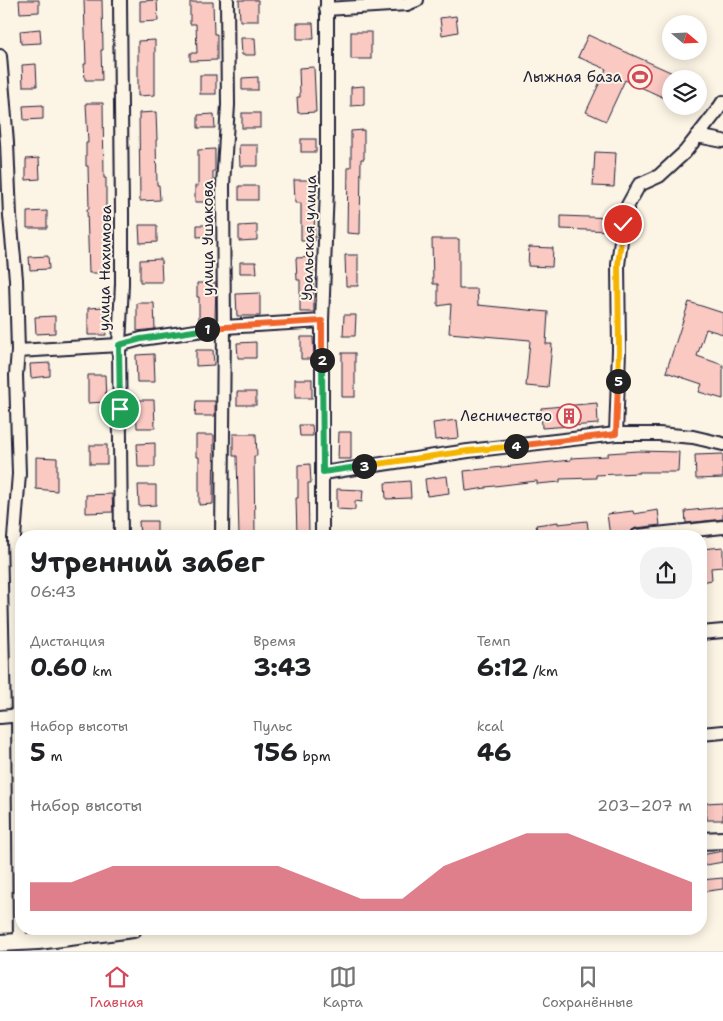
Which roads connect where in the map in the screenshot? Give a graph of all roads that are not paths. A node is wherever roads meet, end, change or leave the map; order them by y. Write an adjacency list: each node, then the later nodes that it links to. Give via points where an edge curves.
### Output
1 (120, 0): 11 (street, улица Нахимова, via 122,284)
2 (227, 0): 10 (street, улица Ушакова)
3 (418, 0): 4 (street, via 407,4)
4 (327, 4): 9 (street, Уральская улица, via 328,188)
5 (0, 56): 12 (street)
6 (723, 102): 7 (street)
7 (697, 136): 8 (street); 13 (street, via 659,176 639,185 628,205 618,265)
8 (723, 141)
9 (322, 321): 10 (street); 15 (street, Уральская улица)
10 (224, 327): 11 (street); 18 (street, улица Ушакова)
11 (119, 345): 12 (street); 17 (street, улица Нахимова)
12 (18, 351): 21 (street, via 19,474)
13 (616, 434): 14 (street, via 693,437); 15 (street)
14 (723, 444)
15 (323, 472): 19 (street, Уральская улица)
16 (723, 526): 20 (street)
17 (121, 530)
18 (222, 530)
19 (322, 530)
20 (689, 530)
21 (15, 568)
22 (723, 631): 23 (street)
23 (707, 632)
24 (15, 716): 25 (street)
25 (0, 717)
26 (723, 732): 27 (street)
27 (707, 733)
28 (723, 840): 29 (main road)
29 (707, 841)
30 (20, 935): 32 (street)
31 (81, 935): 32 (main road)
32 (20, 942): 33 (main road)
33 (0, 943)

